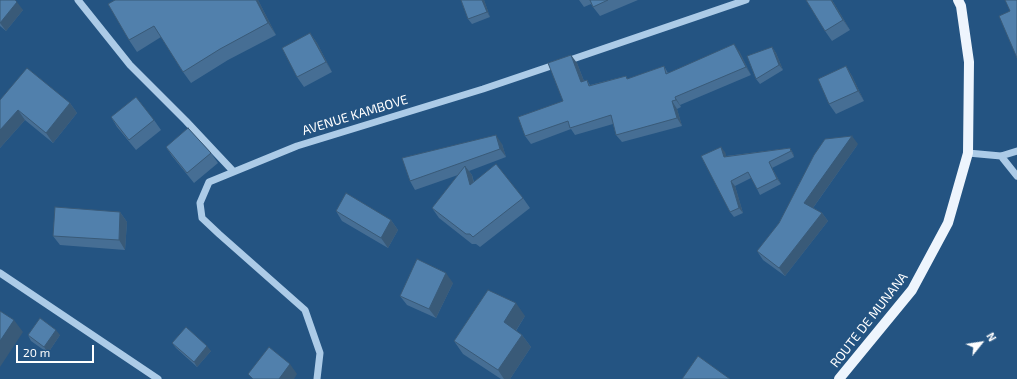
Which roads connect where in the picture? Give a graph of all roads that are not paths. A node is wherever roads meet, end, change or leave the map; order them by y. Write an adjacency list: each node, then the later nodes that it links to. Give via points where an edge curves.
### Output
1 (78, 0): 7 (street, via 130,65)
2 (746, 0): 7 (street, AVENUE KAMBOVE, via 483,89 297,146)
3 (958, 0): 5 (main road, ROUTE DE MUNANA, via 969,62)
4 (1017, 151): 6 (street)
5 (968, 153): 6 (street); 12 (main road, ROUTE DE MUNANA, via 948,223 912,290)
6 (1001, 156): 8 (street)
7 (233, 171): 11 (street, AVENUE KAMBOVE, via 209,182 200,203 202,218 305,310 320,353)
8 (1017, 176)
9 (0, 273): 10 (street)
10 (158, 379)
11 (317, 379)
12 (839, 379)

